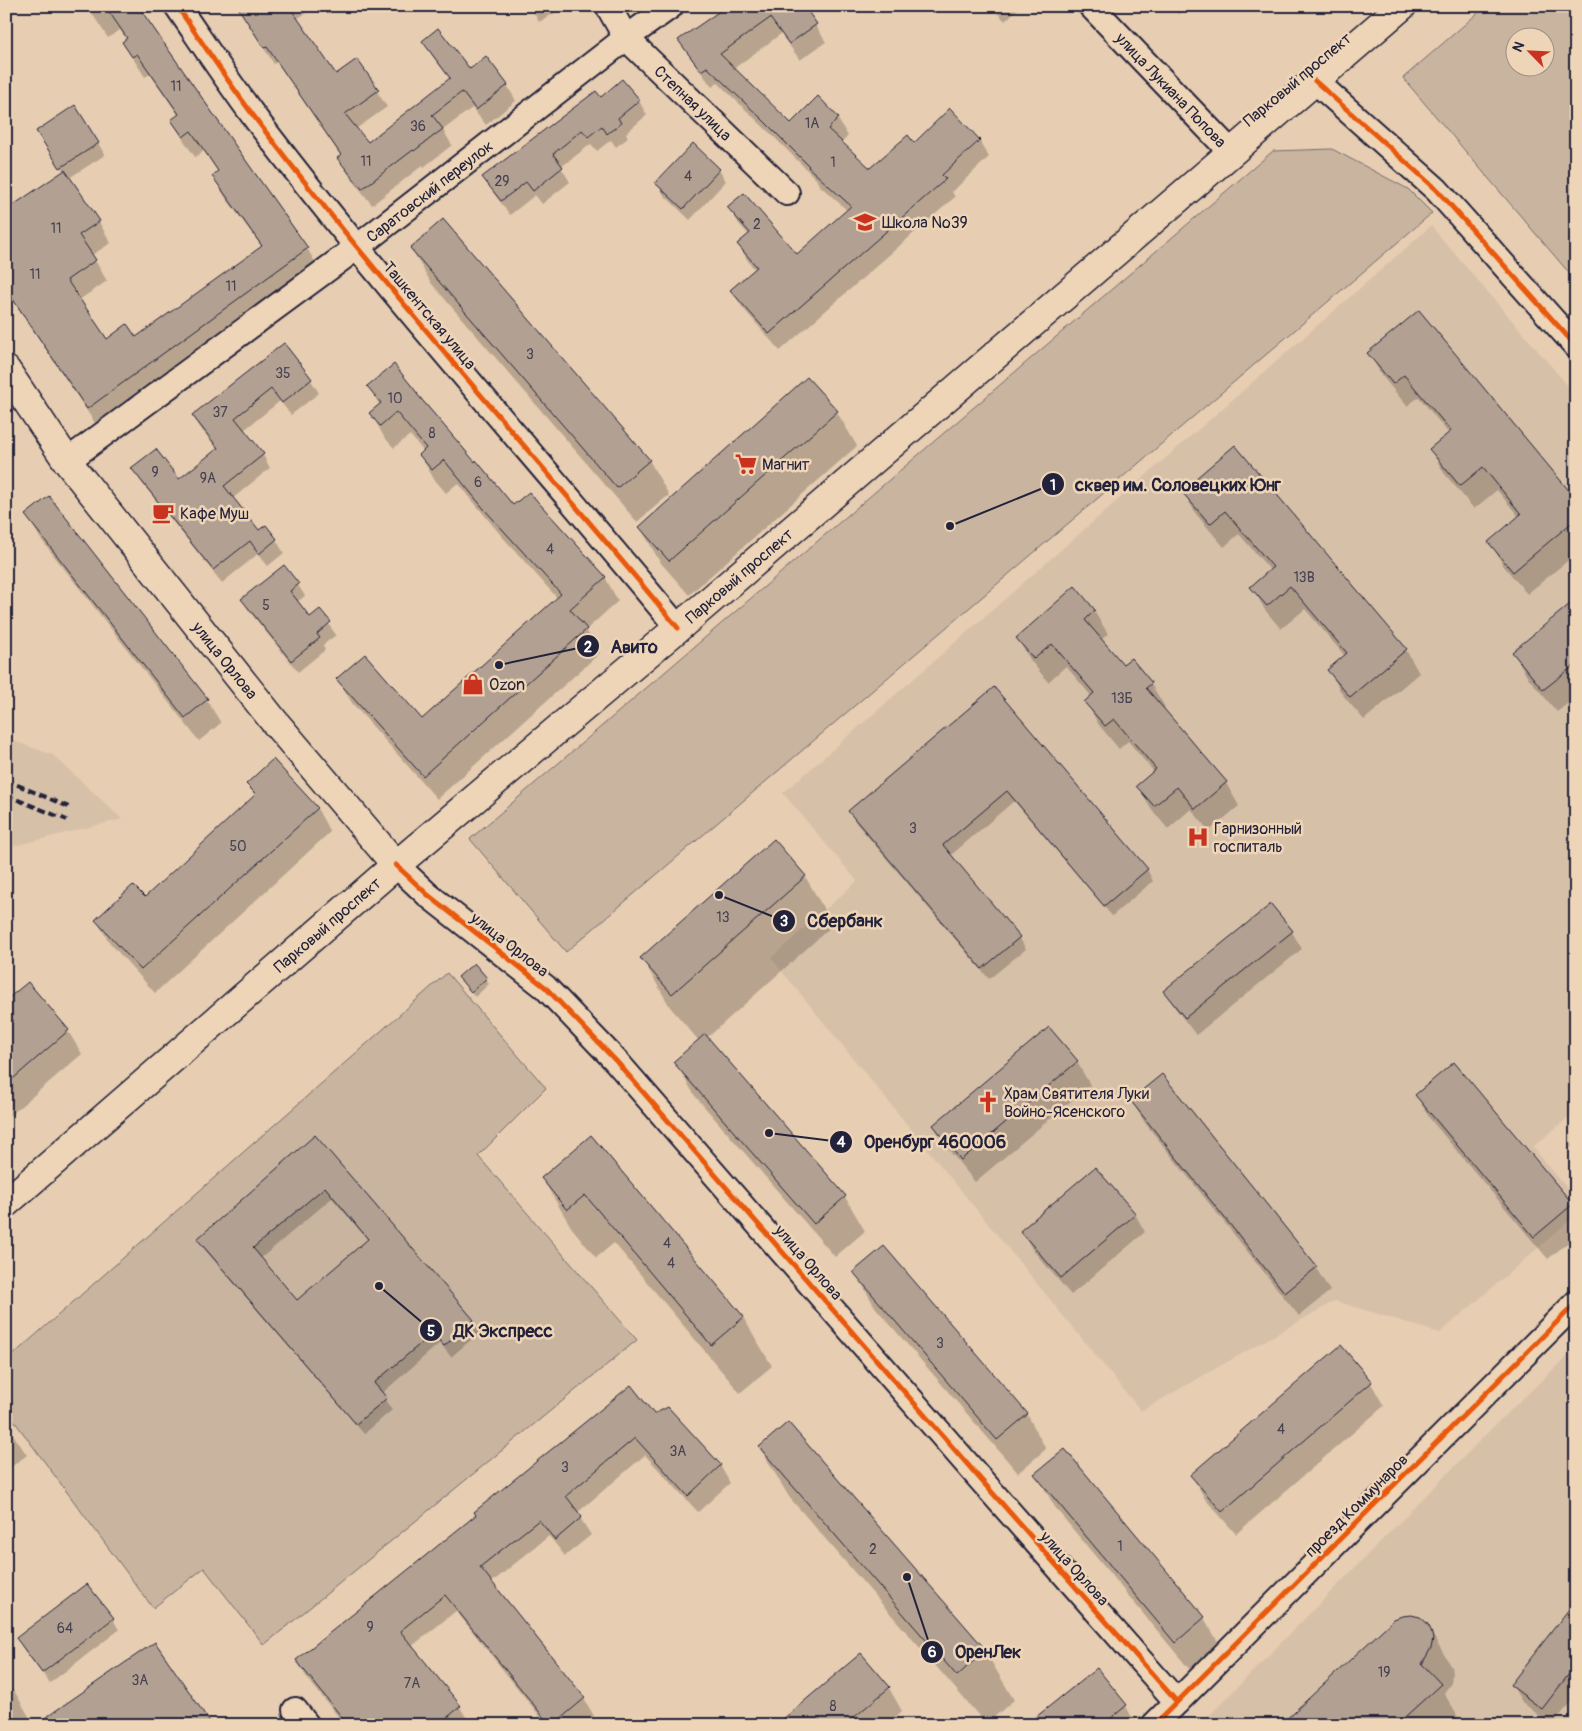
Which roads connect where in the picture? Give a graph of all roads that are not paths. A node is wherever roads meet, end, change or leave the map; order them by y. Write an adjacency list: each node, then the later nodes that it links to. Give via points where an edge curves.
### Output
1 (177, 6): 10 (street, Ташкентская улица, via 263,129)
2 (608, 6): 6 (street, Степная улица)
3 (671, 6): 6 (street, Саратовский переулок)
4 (1091, 6): 8 (street, улица Лукиана Попова)
5 (1402, 6): 7 (main road, Парковый проспект)
6 (626, 38): 9 (street, Степная улица); 10 (street, Саратовский переулок)
7 (1315, 81): 8 (main road, Парковый проспект); 11 (street, via 1437,190)
8 (1231, 152): 14 (main road, Парковый проспект)
9 (787, 193)
10 (356, 248): 13 (street, Саратовский переулок); 14 (street, Ташкентская улица)
11 (1576, 346)
12 (6, 370): 13 (main road, улица Орлова)
13 (67, 461): 15 (main road, улица Орлова, via 273,720)
14 (678, 628): 15 (main road, Парковый проспект)
15 (396, 865): 16 (main road, Парковый проспект); 18 (street, улица Орлова, via 428,895 545,987 578,1020)
16 (6, 1204)
17 (1576, 1303): 18 (street, проезд Коммунаров)
18 (1177, 1702): 19 (street, проезд Коммунаров)
19 (1154, 1725)

